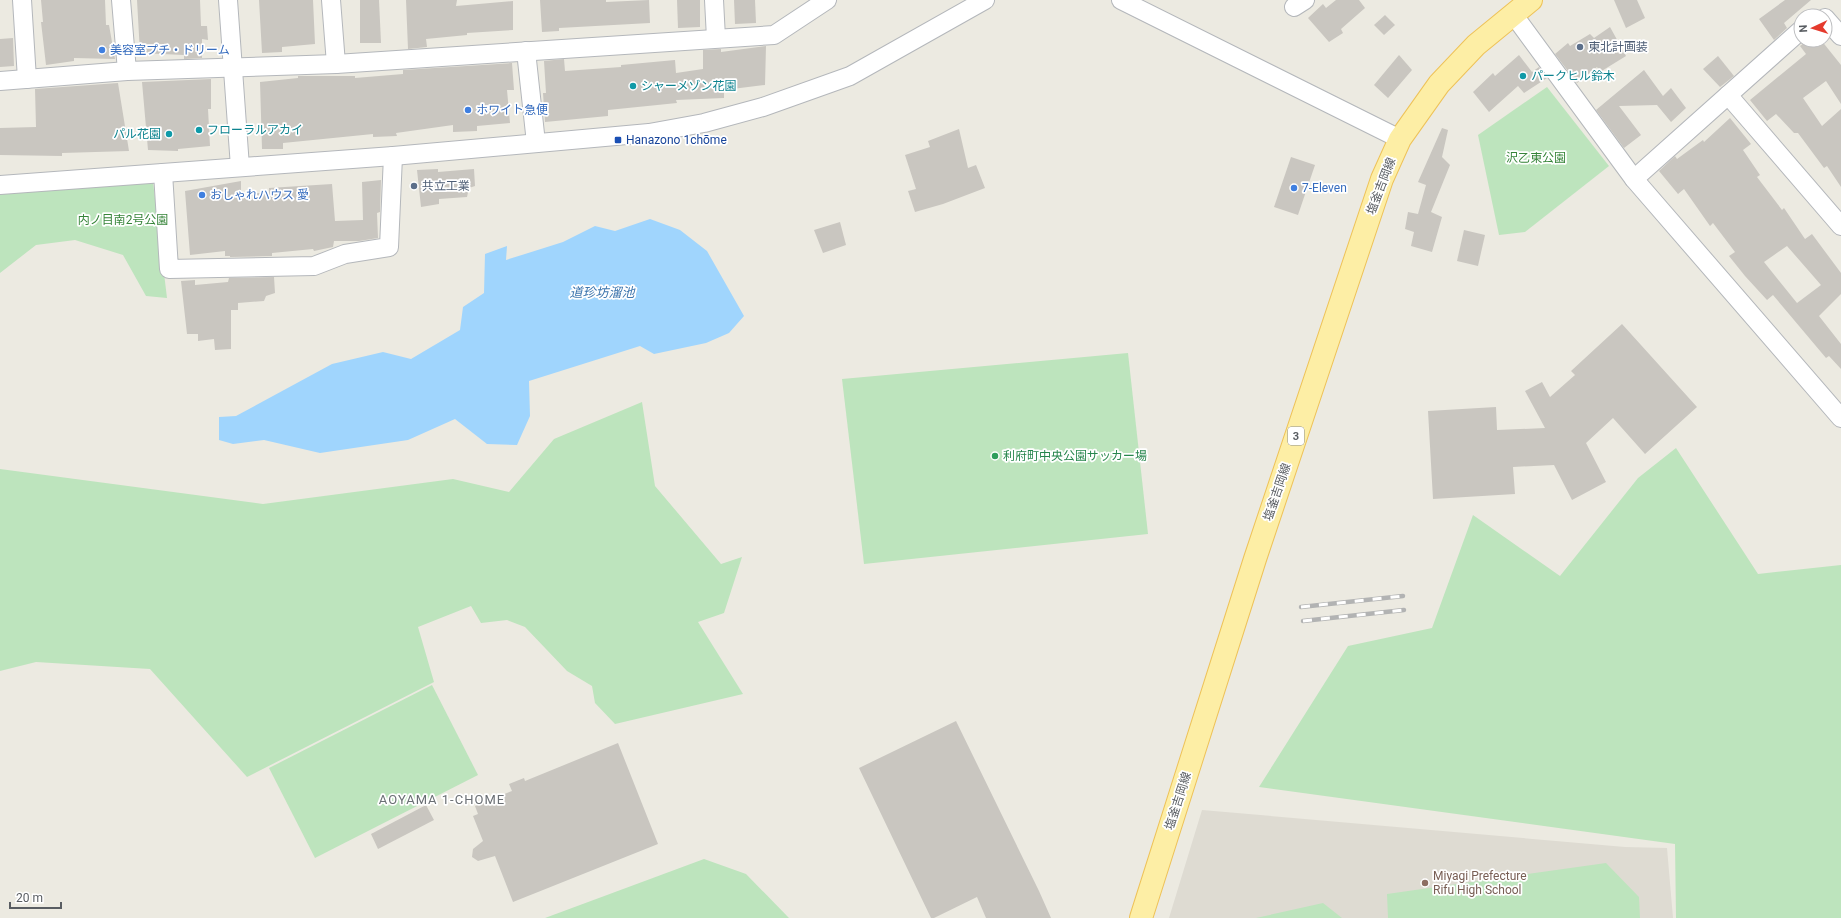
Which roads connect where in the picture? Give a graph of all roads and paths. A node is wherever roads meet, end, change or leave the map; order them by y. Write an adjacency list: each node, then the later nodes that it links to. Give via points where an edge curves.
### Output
1 (22, 0): 19 (street)
2 (121, 0): 18 (street)
3 (228, 0): 17 (street)
4 (331, 0): 16 (street)
5 (714, 0): 14 (street)
6 (985, 0): 23 (street, via 850,76 762,107 704,123 649,133)
7 (1121, 0): 22 (street)
8 (1531, 0): 10 (main road, 塩釜吉岡線 / 3)
9 (821, 2): 14 (street, via 774,35)
10 (1513, 14): 22 (main road, 塩釜吉岡線 / 3, via 1476,45 1438,84); 27 (street)
11 (1833, 27): 12 (street)
12 (1841, 36)
13 (1793, 37): 21 (street)
14 (716, 38): 15 (street)
15 (526, 51): 16 (street); 23 (street)
16 (336, 64): 17 (street)
17 (233, 67): 18 (street); 25 (street)
18 (127, 71): 19 (street)
19 (27, 79): 20 (street)
20 (0, 82)
21 (1728, 95): 27 (street); 29 (street)
22 (1400, 139): 31 (main road, 塩釜吉岡線 / 3, via 1382,179 1364,230 1255,559)
23 (536, 143): 24 (street)
24 (393, 156): 25 (street); 26 (street, via 390,247 345,254 314,266 169,269)
25 (240, 167): 26 (street)
26 (163, 173): 28 (street)
27 (1634, 179): 30 (street)
28 (0, 185)
29 (1841, 226)
30 (1841, 418)
31 (1141, 918)

